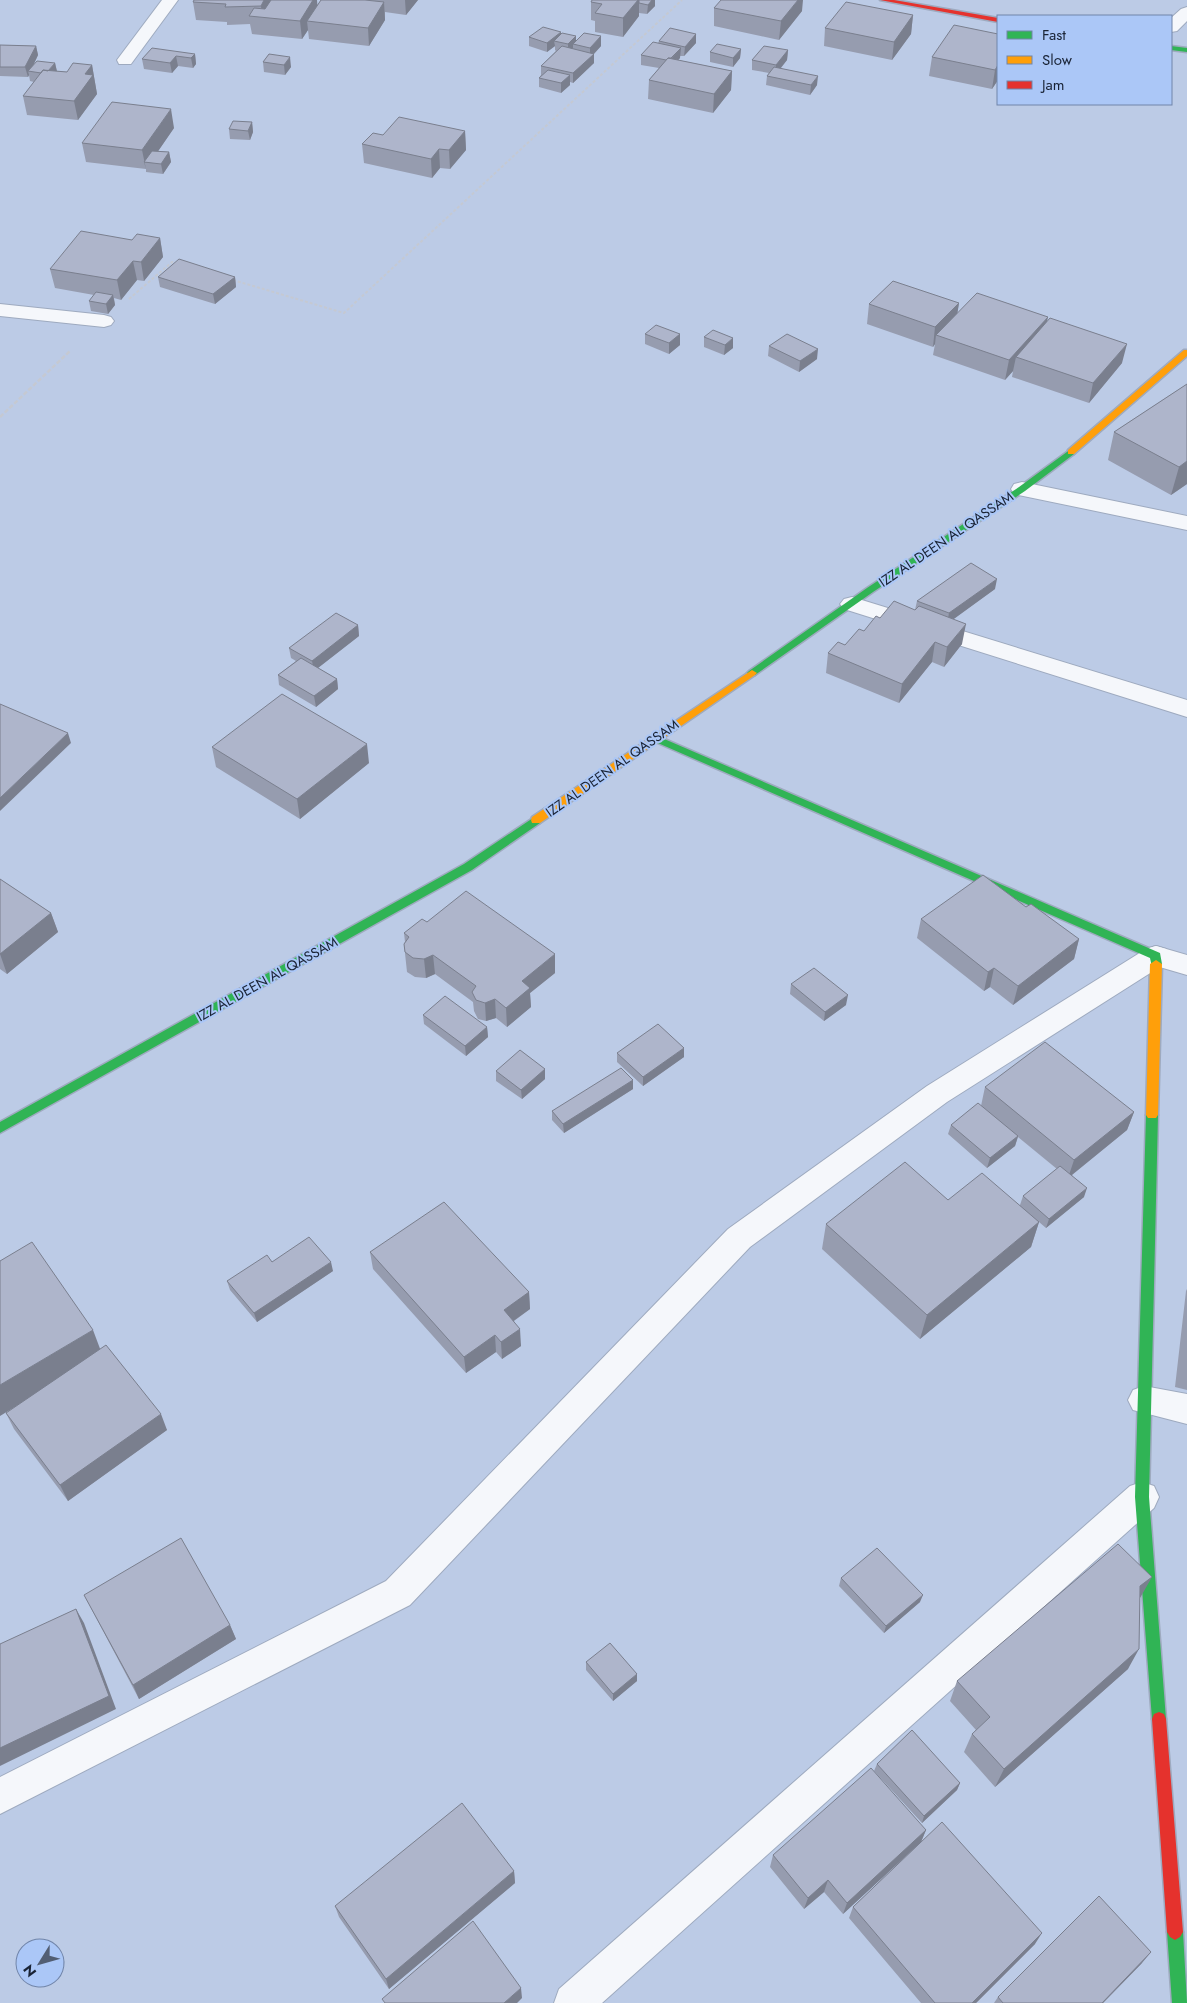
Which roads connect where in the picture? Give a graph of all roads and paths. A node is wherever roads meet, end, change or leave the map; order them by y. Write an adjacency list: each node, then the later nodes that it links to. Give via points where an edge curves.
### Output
1 (170, 0): 9 (street)
2 (682, 0): 11 (path, via 344,313)
3 (884, 0): 5 (street)
4 (1187, 12): 6 (street)
5 (997, 20)
6 (1172, 26)
7 (1172, 48): 8 (street)
8 (1187, 50)
9 (125, 60)
10 (181, 265): 13 (path, via 172,262)
11 (229, 279)
12 (0, 310): 13 (street)
13 (104, 321): 15 (path)
14 (1183, 359): 16 (street, IZZ AL DEEN AL QASSAM, via 1078,448)
15 (0, 417)
16 (1022, 489): 17 (street); 18 (street, IZZ AL DEEN AL QASSAM)
17 (1187, 523)
18 (852, 604): 19 (street); 20 (street, IZZ AL DEEN AL QASSAM)
19 (1187, 710)
20 (656, 738): 21 (street); 23 (street, IZZ AL DEEN AL QASSAM, via 468,867)
21 (1156, 956): 22 (street); 24 (street); 27 (street, via 937,1094 740,1238 398,1593)
22 (1187, 965)
23 (0, 1128)
24 (1144, 1400): 25 (street); 26 (street)
25 (1187, 1409)
26 (1142, 1497): 28 (street); 29 (street)
27 (0, 1796)
28 (573, 2003)
29 (1180, 2003)

